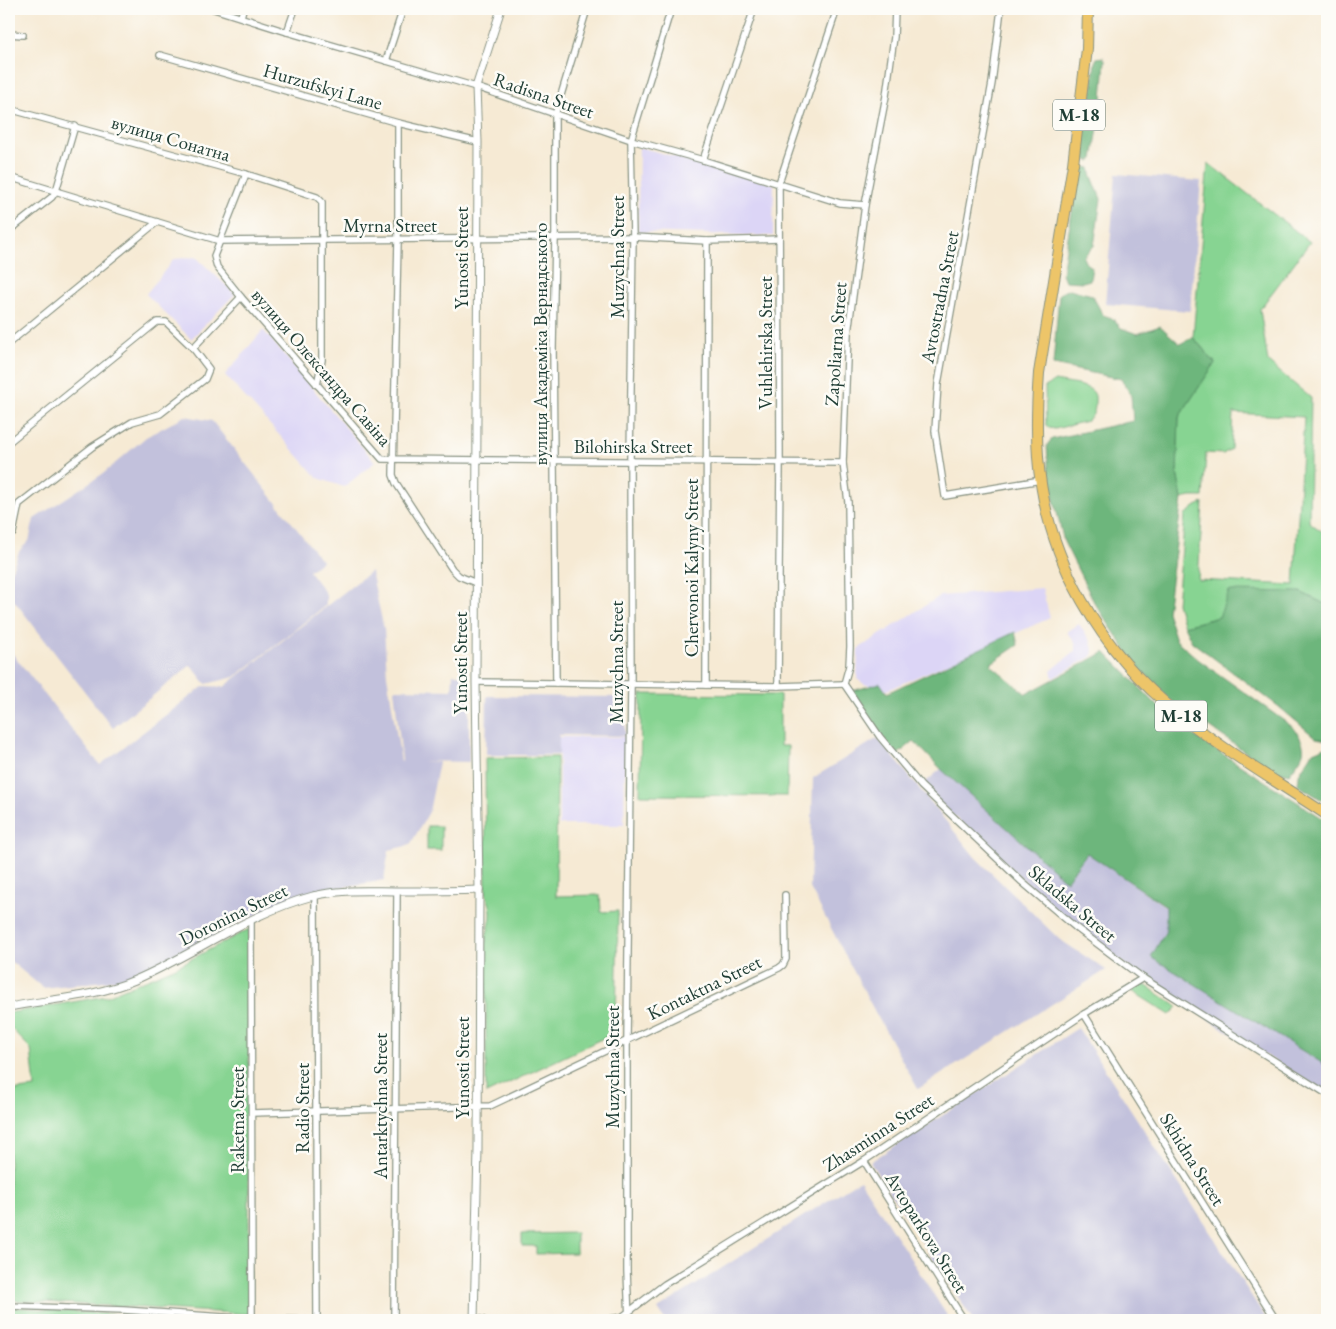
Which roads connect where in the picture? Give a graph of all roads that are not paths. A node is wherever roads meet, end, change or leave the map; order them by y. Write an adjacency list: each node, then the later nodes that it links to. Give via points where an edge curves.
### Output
1 (214, 9): 13 (street, Radisna Street)
2 (243, 9): 13 (street)
3 (295, 9): 14 (street)
4 (403, 9): 18 (street)
5 (501, 9): 19 (street, Yunosti Street)
6 (587, 9): 21 (street, вулиця Академіка Вернадського)
7 (671, 9): 24 (street, Muzychna Street)
8 (754, 9): 26 (street)
9 (837, 9): 29 (street, Vuhlehirska Street)
10 (895, 9): 31 (street, Zapoliarna Street, via 886,96)
11 (1001, 9): 54 (street, Avtostradna Street, via 992,83 938,384 935,431 945,496)
12 (1088, 9): 54 (highway, М-18, via 1087,49 1073,164 1039,373 1037,437)
13 (241, 17): 14 (street, Radisna Street)
14 (287, 32): 18 (street, Radisna Street)
15 (9, 34): 16 (street)
16 (23, 35)
17 (160, 55): 22 (street, Hurzufskyi Lane)
18 (386, 60): 19 (street, Radisna Street)
19 (476, 87): 21 (street, Radisna Street); 25 (street, Yunosti Street)
20 (9, 109): 23 (street, вулиця Сонатна)
21 (555, 115): 24 (street, Radisna Street); 35 (street, вулиця Академіка Вернадського)
22 (398, 123): 25 (street, Hurzufskyi Lane); 38 (street)
23 (75, 126): 27 (street, вулиця Сонатна); 30 (street)
24 (631, 140): 26 (street, Radisna Street); 34 (street, Muzychna Street)
25 (478, 142): 39 (street, Yunosti Street)
26 (703, 160): 29 (street, Radisna Street)
27 (246, 174): 36 (street, вулиця Сонатна, via 317,197 322,202); 40 (street, вулиця Олександра Савіна)
28 (9, 177): 30 (street, Myrna Street)
29 (779, 183): 31 (street, Radisna Street, via 840,203); 37 (street, Vuhlehirska Street)
30 (56, 191): 32 (street, Myrna Street); 33 (street)
31 (865, 205): 53 (street, Zapoliarna Street, via 848,333)
32 (157, 222): 40 (street, Myrna Street); 43 (street)
33 (9, 231)
34 (633, 237): 35 (street, Myrna Street); 41 (street, Myrna Street); 50 (street, Muzychna Street)
35 (555, 238): 39 (street, Myrna Street); 49 (street, вулиця Академіка Вернадського)
36 (323, 239): 38 (street, Myrna Street); 40 (street, Myrna Street); 45 (street, via 322,360)
37 (779, 239): 41 (street, Myrna Street); 52 (street, Vuhlehirska Street)
38 (398, 240): 39 (street, Myrna Street); 47 (street)
39 (477, 240): 48 (street, Yunosti Street)
40 (220, 241): 42 (street, вулиця Олександра Савіна, via 214,256 217,266)
41 (706, 241): 51 (street, Chervonoi Kalyny Street)
42 (241, 297): 44 (street); 45 (street, вулиця Олександра Савіна)
43 (9, 343)
44 (193, 348): 46 (street, via 166,322 157,322); 55 (street, via 209,369 205,379 160,414 132,422 48,480 19,504)
45 (317, 385): 47 (street, вулиця Олександра Савіна, via 382,460)
46 (9, 442)
47 (394, 460): 48 (street, Bilohirska Street); 56 (street, вулиця Олександра Савіна, via 396,483 452,569 459,576)
48 (477, 460): 49 (street, Bilohirska Street); 56 (street, Yunosti Street)
49 (555, 460): 50 (street, Bilohirska Street); 58 (street, вулиця Академіка Вернадського)
50 (630, 461): 51 (street, Bilohirska Street); 59 (street, Muzychna Street)
51 (705, 461): 52 (street, Bilohirska Street); 61 (street, Chervonoi Kalyny Street)
52 (780, 462): 53 (street, Bilohirska Street); 62 (street, Vuhlehirska Street)
53 (843, 463): 60 (street, Zapoliarna Street, via 848,502 850,603 850,647)
54 (1041, 480): 63 (highway, М-18, via 1053,536 1071,578 1107,641 1124,661 1160,698 1207,736)
55 (13, 533)
56 (476, 583): 57 (street, Yunosti Street)
57 (476, 682): 58 (street); 64 (street, Yunosti Street)
58 (556, 683): 59 (street)
59 (631, 684): 61 (street); 72 (street, Muzychna Street)
60 (844, 684): 62 (street); 69 (street, Skladska Street, via 880,737 921,786 1074,928)
61 (706, 685): 62 (street)
62 (778, 686)
63 (1327, 815)
64 (479, 890): 65 (street, Doronina Street); 74 (street, Yunosti Street)
65 (397, 891): 66 (street, Doronina Street, via 348,890); 75 (street, Antarktychna Street)
66 (315, 895): 68 (street, Doronina Street, via 285,904); 76 (street, Radio Street)
67 (785, 896): 72 (street, Kontaktna Street, via 786,960 783,964)
68 (252, 920): 70 (street, Doronina Street, via 114,988); 77 (street, Raketna Street)
69 (1143, 978): 71 (street, Zhasminna Street); 73 (street, Skladska Street)
70 (9, 1007)
71 (1084, 1014): 78 (street, Zhasminna Street); 91 (street, Skhidna Street)
72 (627, 1041): 74 (street, Kontaktna Street, via 490,1106); 80 (street, Muzychna Street)
73 (1327, 1094)
74 (478, 1107): 75 (street, Kontaktna Street); 81 (street, Yunosti Street)
75 (395, 1109): 76 (street, Kontaktna Street); 85 (street, Antarktychna Street)
76 (316, 1112): 77 (street, Kontaktna Street); 84 (street, Radio Street)
77 (252, 1113): 82 (street, Raketna Street)
78 (864, 1161): 80 (street, Zhasminna Street, via 665,1284); 90 (street, Avtoparkova Street)
79 (9, 1306): 82 (street, via 124,1310)
80 (629, 1312): 88 (street, Zhasminna Street, via 622,1317); 89 (street, Muzychna Street)
81 (474, 1319): 86 (street); 87 (street)
82 (252, 1320): 83 (street)
83 (309, 1320)
84 (317, 1320)
85 (394, 1320)
86 (440, 1320)
87 (483, 1320)
88 (604, 1320)
89 (629, 1320)
90 (964, 1320)
91 (1276, 1320)

